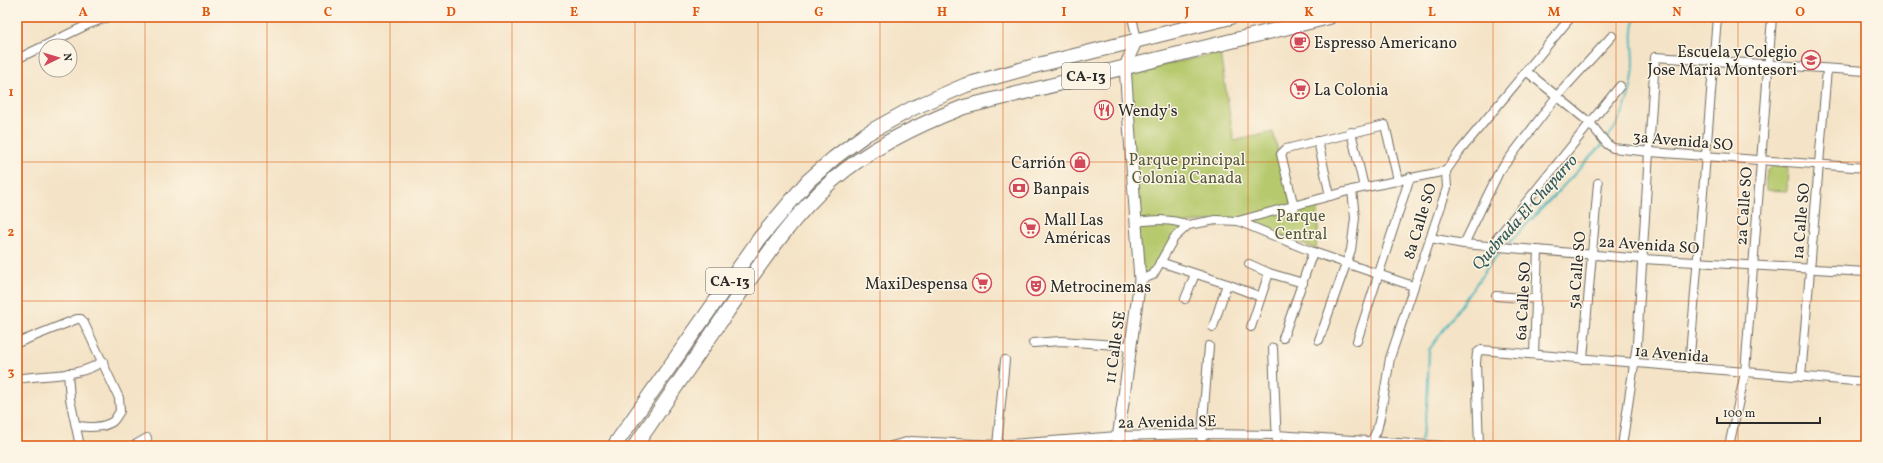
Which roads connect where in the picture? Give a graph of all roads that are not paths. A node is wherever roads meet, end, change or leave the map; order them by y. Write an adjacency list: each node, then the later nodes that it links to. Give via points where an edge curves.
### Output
1 (108, 17): 11 (street)
2 (1132, 17): 10 (street)
3 (1231, 17): 8 (highway, CA-13)
4 (1329, 17): 14 (highway, CA-13)
5 (1570, 17): 16 (street, 8a Calle SO)
6 (1717, 17): 12 (street)
7 (1772, 17): 13 (street, 2a Calle SO)
8 (1206, 20): 10 (highway, CA-13)
9 (1612, 36): 19 (street)
10 (1137, 40): 14 (street, 11 Calle SE); 94 (highway, CA-13, via 966,85 938,96 866,134 834,158 808,181 760,238)
11 (17, 59)
12 (1714, 60): 13 (street); 23 (street, via 1655,57); 24 (street)
13 (1768, 64): 15 (street); 25 (street, 2a Calle SO)
14 (1125, 66): 37 (street, 11 Calle SE); 95 (highway, CA-13, via 964,107 921,123 876,149 833,180 798,216 750,278)
15 (1827, 68): 17 (street); 26 (street, 1a Calle SO)
16 (1526, 71): 19 (street, 3a Avenida SO); 28 (street, 8a Calle SO)
17 (1866, 71)
18 (1620, 86): 20 (street)
19 (1557, 96): 20 (street, 3a Avenida SO); 40 (street, via 1499,172)
20 (1590, 123): 23 (street, 3a Avenida SO, via 1613,148); 41 (street)
21 (1351, 132): 22 (street); 30 (street, via 1385,125); 32 (street)
22 (1318, 141): 34 (street); 35 (street, via 1286,149 1281,154)
23 (1650, 152): 24 (street, 3a Avenida SO); 45 (street)
24 (1706, 156): 25 (street, 3a Avenida SO); 47 (street)
25 (1761, 161): 26 (street, 3a Avenida SO); 50 (street, 2a Calle SO)
26 (1819, 165): 27 (street, 3a Avenida SO); 51 (street, 1a Calle SO)
27 (1866, 168)
28 (1446, 171): 29 (street); 39 (street, 8a Calle SO, via 1447,188)
29 (1410, 177): 30 (street); 55 (street)
30 (1398, 180): 32 (street)
31 (1598, 183): 44 (street, 5a Calle SO)
32 (1364, 188): 33 (street)
33 (1352, 190): 34 (street); 48 (street, via 1355,218)
34 (1330, 196): 35 (street)
35 (1294, 206): 36 (street)
36 (1238, 221): 38 (street, via 1216,220); 43 (street)
37 (1136, 222): 38 (street, via 1162,220); 56 (street, 11 Calle SE)
38 (1188, 224): 46 (street, via 1174,238)
39 (1430, 238): 40 (street, 2a Avenida SO); 59 (street, 8a Calle SO)
40 (1464, 244): 41 (street, 2a Avenida SO)
41 (1491, 247): 42 (street, 2a Avenida SO)
42 (1538, 250): 44 (street, 2a Avenida SO); 63 (street, 6a Calle SO)
43 (1313, 252): 48 (street); 57 (street)
44 (1592, 255): 45 (street, 2a Avenida SO); 75 (street, 5a Calle SO)
45 (1643, 259): 47 (street, 2a Avenida SO); 78 (street)
46 (1160, 262): 54 (street); 56 (street, via 1153,275)
47 (1698, 262): 50 (street, 2a Avenida SO); 79 (street)
48 (1347, 263): 55 (street); 67 (street)
49 (1249, 264): 53 (street)
50 (1753, 266): 51 (street, 2a Avenida SO); 81 (street, 2a Calle SO)
51 (1810, 269): 52 (street, 2a Avenida SO); 82 (street, 1a Calle SO)
52 (1866, 272)
53 (1269, 273): 57 (street); 61 (street)
54 (1195, 274): 58 (street); 62 (street)
55 (1379, 274): 59 (street); 68 (street)
56 (1140, 280): 71 (street, 11 Calle SE)
57 (1303, 283): 66 (street)
58 (1227, 284): 61 (street); 64 (street)
59 (1413, 286): 90 (street, 8a Calle SO, via 1390,358 1377,430)
60 (1496, 296): 63 (street)
61 (1261, 297): 65 (street)
62 (1185, 299)
63 (1536, 299): 74 (street, 6a Calle SO)
64 (1213, 327)
65 (1251, 327)
66 (1283, 338)
67 (1319, 340)
68 (1357, 341)
69 (17, 343): 77 (street, via 81,319)
70 (1033, 343): 71 (street, via 1061,341)
71 (1130, 346): 89 (street, 11 Calle SE)
72 (1209, 346): 86 (street)
73 (1273, 348): 87 (street)
74 (1534, 354): 75 (street, 1a Avenida); 100 (street, 1a Avenida, via 1486,349 1477,353)
75 (1583, 358): 78 (street, 1a Avenida)
76 (1005, 360): 91 (street)
77 (103, 361): 80 (street, via 94,368); 85 (street, via 119,398 120,411 112,422 103,425 87,427)
78 (1635, 364): 79 (street, 1a Avenida); 101 (street)
79 (1690, 368): 81 (street, 1a Avenida)
80 (68, 373): 83 (street); 85 (street, via 70,399)
81 (1745, 373): 82 (street, 1a Avenida); 102 (street, 2a Calle SO)
82 (1801, 377): 84 (street, 1a Avenida)
83 (17, 379)
84 (1866, 382)
85 (76, 424): 92 (street)
86 (1202, 434): 87 (street, 2a Avenida SE); 89 (street, 2a Avenida SE); 97 (street)
87 (1276, 435): 90 (street, 2a Avenida SE); 98 (street)
88 (147, 438): 93 (street)
89 (1118, 441): 91 (street, 2a Avenida SE)
90 (1370, 443): 99 (street, 2a Avenida SE)
91 (998, 445): 96 (street, 2a Avenida SE, via 910,441)
92 (80, 446)
93 (133, 446)
94 (614, 446)
95 (635, 446)
96 (891, 446)
97 (1201, 446)
98 (1277, 446)
99 (1444, 446)
100 (1479, 446)
101 (1622, 446)
102 (1729, 446)

